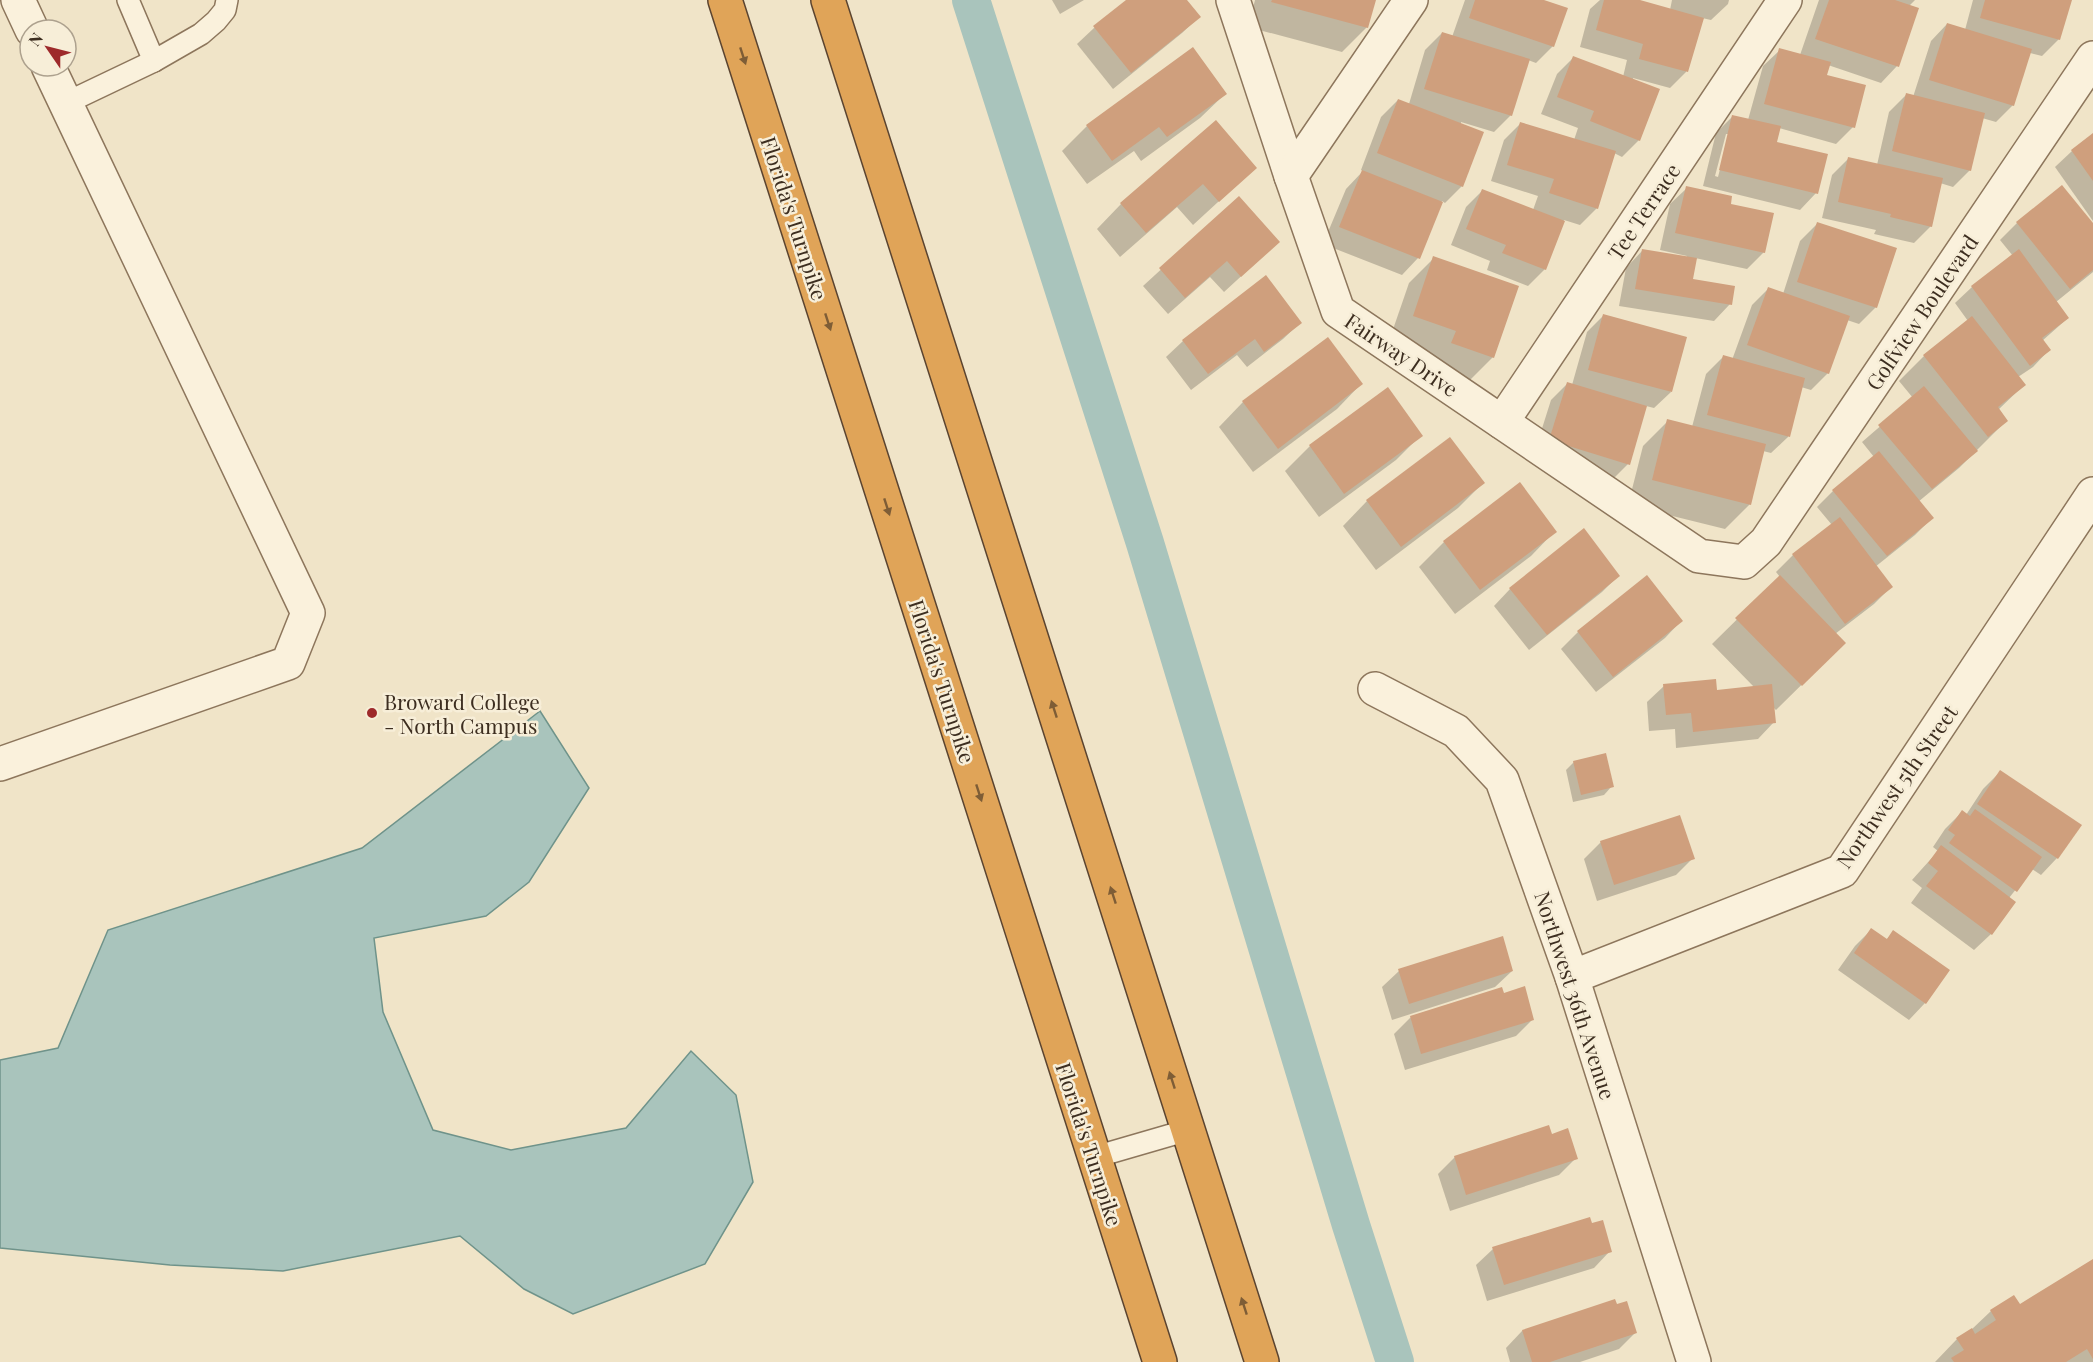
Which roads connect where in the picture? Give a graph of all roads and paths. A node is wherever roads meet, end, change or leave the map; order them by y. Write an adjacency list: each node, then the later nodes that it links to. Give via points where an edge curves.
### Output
1 (18, 0): 9 (street)
2 (128, 0): 11 (lane)
3 (227, 0): 11 (lane, via 225,10 201,34)
4 (725, 0): 22 (highway, Florida's Turnpike, one-way to 22)
5 (828, 0): 21 (highway, one-way to 5)
6 (1233, 0): 14 (street, Fairway Drive)
7 (1411, 0): 14 (street)
8 (1785, 0): 15 (street, Tee Terrace)
9 (26, 18)
10 (2093, 58): 17 (street, Golfview Boulevard, via 1766,542)
11 (154, 61): 13 (lane)
12 (54, 78): 13 (street)
13 (66, 104): 19 (street, via 308,613 288,663)
14 (1291, 176): 15 (street, Fairway Drive, via 1338,311)
15 (1502, 422): 17 (street, Fairway Drive, via 1698,556)
16 (2093, 494): 20 (street, Northwest 5th Street, via 1842,871)
17 (1744, 562)
18 (1375, 689): 20 (street, Northwest 36th Avenue, via 1456,731 1502,780)
19 (0, 764)
20 (1572, 977): 25 (street, Northwest 36th Avenue)
21 (1188, 1130): 22 (lane); 24 (highway, one-way to 21)
22 (1095, 1157): 23 (highway, Florida's Turnpike)
23 (1160, 1362)
24 (1262, 1362)
25 (1694, 1362)

